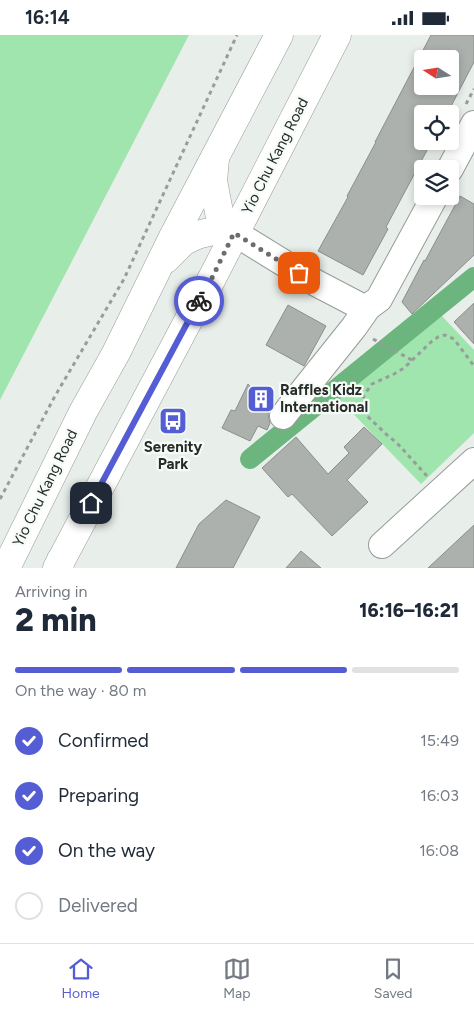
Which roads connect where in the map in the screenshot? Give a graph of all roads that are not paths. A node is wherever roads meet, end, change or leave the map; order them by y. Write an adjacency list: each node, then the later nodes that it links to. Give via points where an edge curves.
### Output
1 (279, 35): 4 (main road, Yio Chu Kang Road)
2 (337, 35): 7 (main road, Yio Chu Kang Road)
3 (474, 124): 5 (street)
4 (215, 157): 7 (main road, via 213,181 220,212); 8 (main road, Yio Chu Kang Road)
5 (455, 160)
6 (430, 205): 9 (street, via 379,299)
7 (234, 233): 8 (main road, via 221,229 184,241); 9 (street, via 316,283); 13 (main road, Yio Chu Kang Road)
8 (157, 269): 14 (main road, Yio Chu Kang Road)
9 (368, 307): 10 (street)
10 (283, 416)
11 (474, 461): 12 (street)
12 (382, 545)
13 (59, 565)
14 (6, 568)

